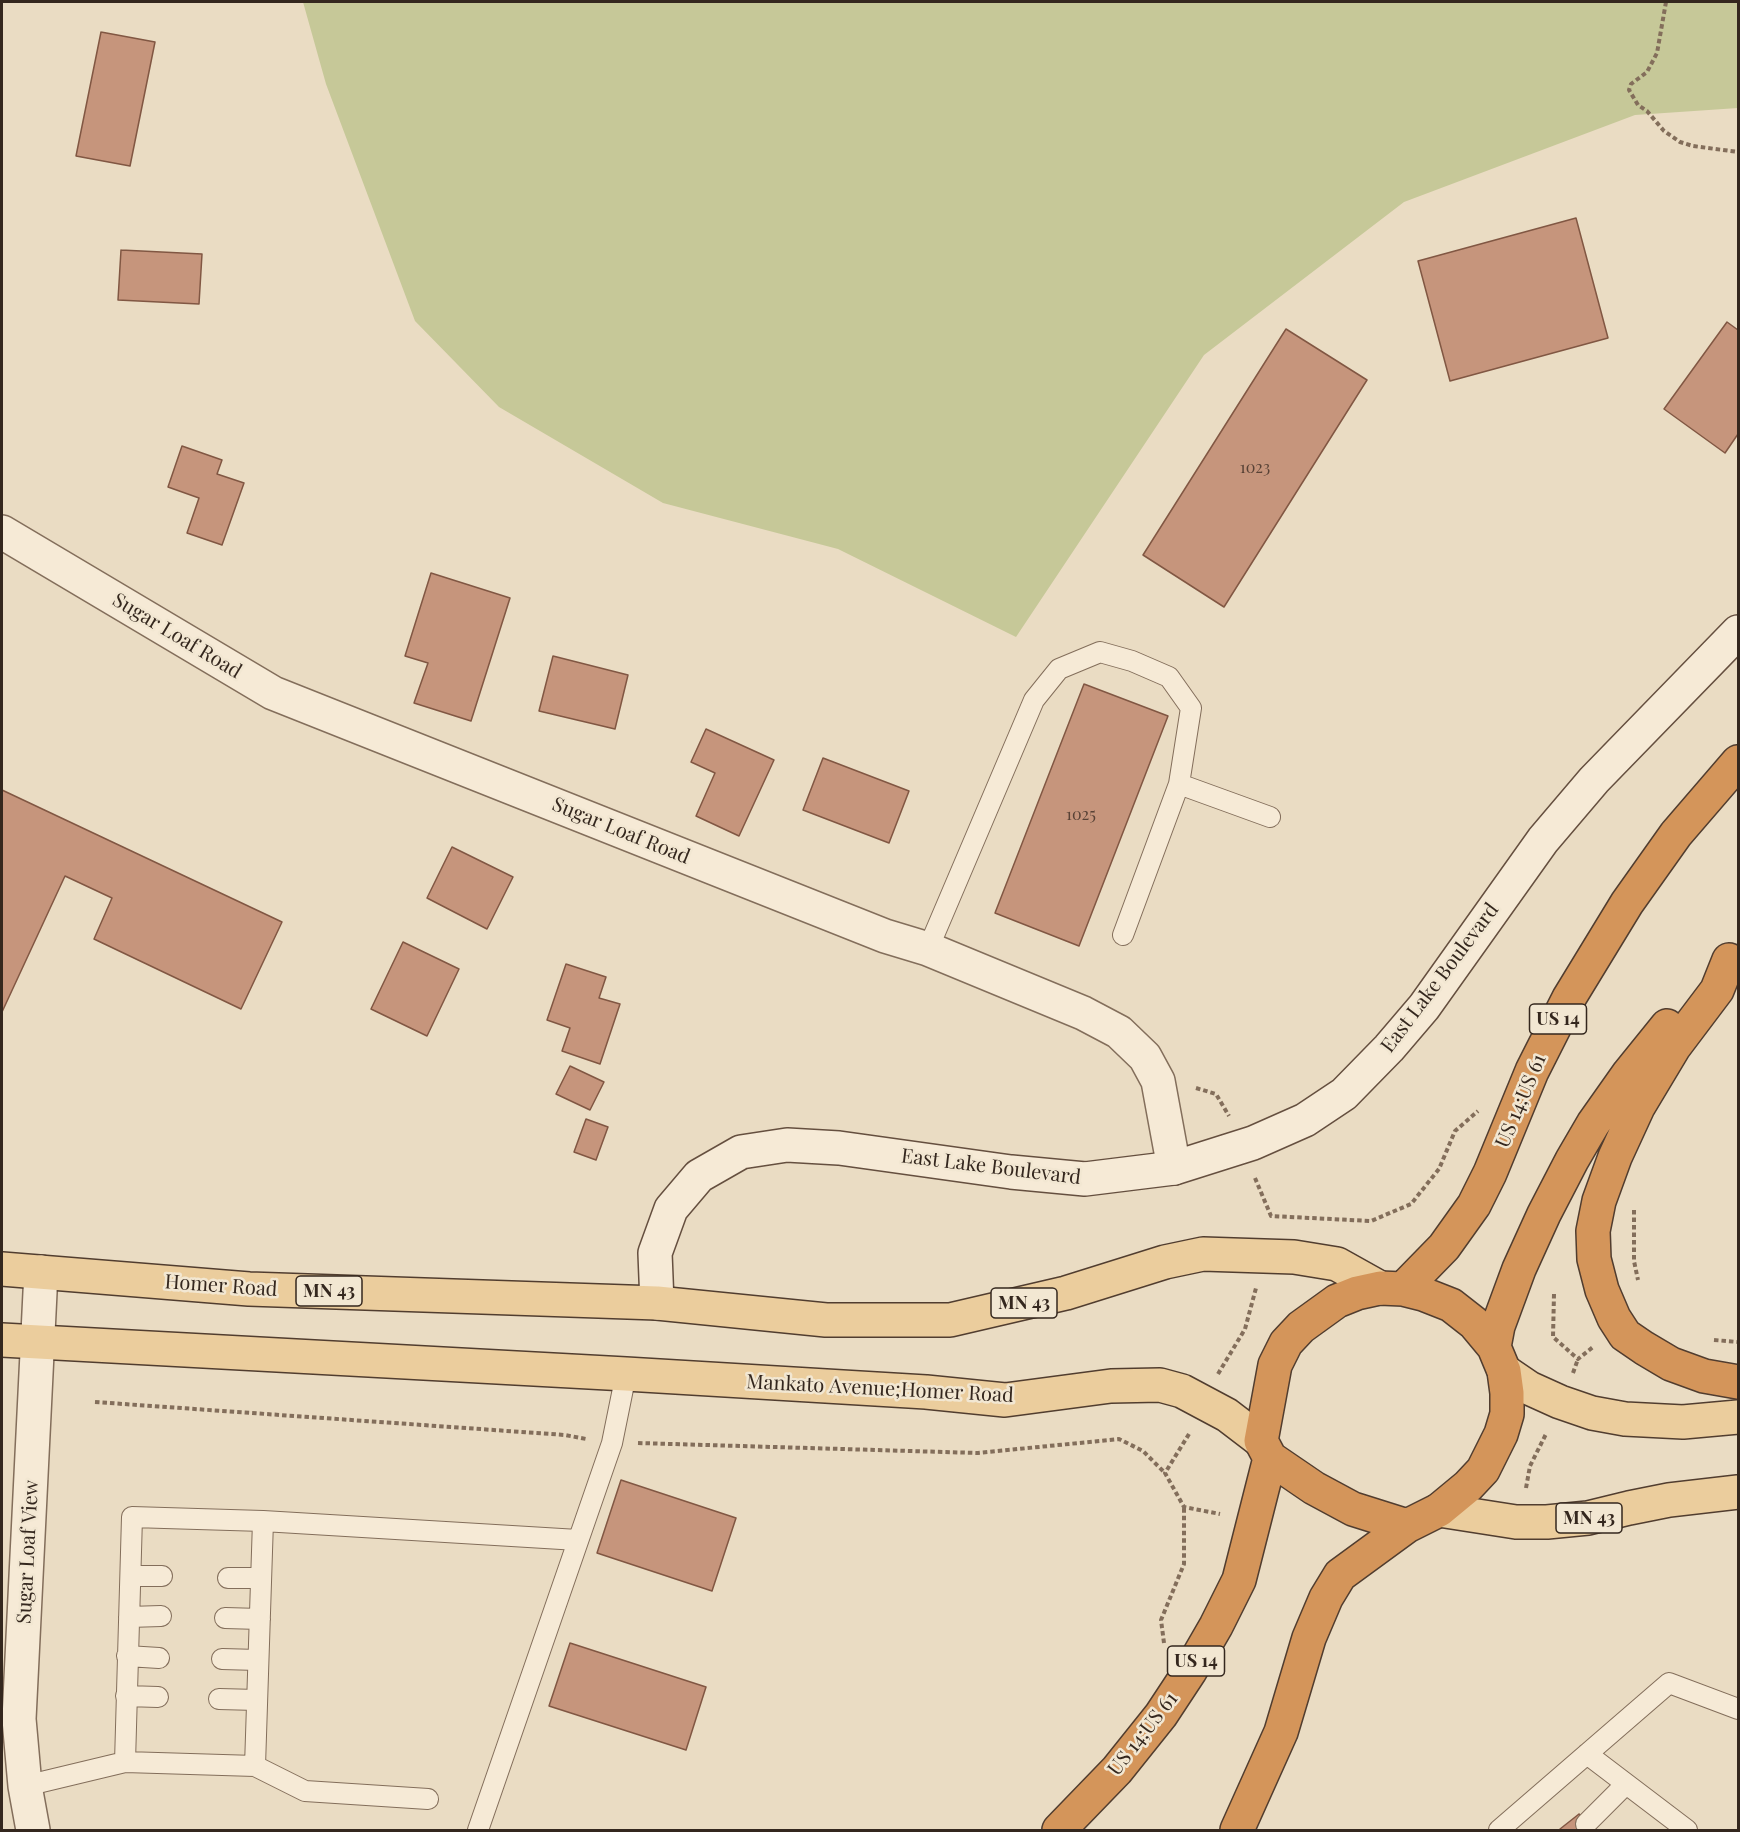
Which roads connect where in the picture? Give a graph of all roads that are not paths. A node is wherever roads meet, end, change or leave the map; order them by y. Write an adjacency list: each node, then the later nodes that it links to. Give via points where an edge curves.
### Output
1 (3, 537): 7 (street, Sugar Loaf Road, via 273,693 885,936)
2 (1738, 632): 9 (street, East Lake Boulevard, via 1594,780 1543,840 1424,1007 1344,1094 1305,1120 1253,1143)
3 (1738, 762): 12 (highway, US 14;US 61 / US 14, via 1676,834 1627,903 1569,998 1474,1205 1444,1247)
4 (1179, 784): 5 (lane); 6 (lane); 7 (lane, via 1191,708 1169,677 1100,652 1059,669 1034,700)
5 (1270, 818)
6 (1123, 935)
7 (928, 949): 9 (street, Sugar Loaf Road, via 1083,1013 1119,1032 1145,1057 1158,1081)
8 (1734, 955): 16 (highway, via 1655,1040 1593,1124 1519,1269 1498,1326); 18 (highway, via 1717,990 1674,1047 1638,1107 1599,1201 1593,1231 1594,1259 1602,1290 1625,1335 1671,1364 1704,1376)
9 (1174, 1167): 13 (street, East Lake Boulevard, via 1085,1179 839,1148 787,1145 741,1152 699,1176 671,1209 655,1253)
10 (2, 1269): 11 (main road, Homer Road / MN 43)
11 (40, 1272): 13 (main road, Homer Road / MN 43, via 249,1288); 15 (street, Sugar Loaf View)
12 (1391, 1289): 13 (main road, MN 43, via 1337,1264 1294,1257 1203,1254 1066,1293 950,1320 826,1320); 16 (highway, via 1424,1294 1451,1305 1474,1323); 20 (highway, US 14;US 61 / US 14, via 1357,1293 1337,1301 1301,1326 1286,1343 1275,1365)
13 (657, 1303)
14 (2, 1340): 15 (main road)
15 (36, 1342): 17 (main road); 43 (street, Sugar Loaf View, via 35,1407)
16 (1499, 1359): 19 (main road, via 1529,1388 1592,1413 1683,1422); 22 (highway, via 1507,1393 1507,1414 1501,1434 1483,1470)
17 (627, 1374): 20 (main road, Mankato Avenue;Homer Road, via 1005,1400 1111,1386 1160,1385 1182,1391 1227,1415); 25 (lane, via 612,1443)
18 (1738, 1382)
19 (1738, 1417)
20 (1265, 1450): 24 (highway, via 1314,1488 1353,1509); 53 (highway, US 14;US 61 / US 14, via 1239,1580 1216,1626 1161,1714 1117,1770)
21 (1738, 1492): 22 (main road, MN 43, via 1547,1522)
22 (1439, 1510): 24 (highway)
23 (263, 1521): 25 (lane); 26 (lane, via 132,1517); 29 (lane)
24 (1407, 1526): 54 (highway, via 1340,1575 1326,1598 1309,1638 1281,1732)
25 (578, 1540): 52 (lane)
26 (130, 1576): 27 (lane); 31 (lane)
27 (162, 1576)
28 (228, 1578): 29 (lane)
29 (261, 1578): 33 (lane)
30 (161, 1616): 31 (lane)
31 (129, 1617): 34 (lane)
32 (225, 1618): 33 (lane)
33 (260, 1619): 37 (lane)
34 (127, 1656): 35 (lane); 38 (lane)
35 (159, 1658)
36 (222, 1659): 37 (lane)
37 (258, 1660): 41 (lane)
38 (126, 1696): 39 (lane); 45 (lane)
39 (158, 1697)
40 (219, 1699): 41 (lane)
41 (257, 1700): 46 (lane)
42 (1738, 1709): 44 (lane, via 1669,1683)
43 (10, 1726): 48 (street, Sugar Loaf View)
44 (1587, 1754): 47 (lane); 55 (lane)
45 (125, 1762): 46 (lane); 48 (lane)
46 (255, 1766): 49 (lane, via 304,1791)
47 (1626, 1784): 50 (lane); 56 (lane)
48 (25, 1786): 51 (street, Sugar Loaf View)
49 (428, 1799)
50 (1586, 1824)
51 (33, 1830)
52 (478, 1830)
53 (1059, 1830)
54 (1237, 1830)
55 (1499, 1830)
56 (1687, 1830)

